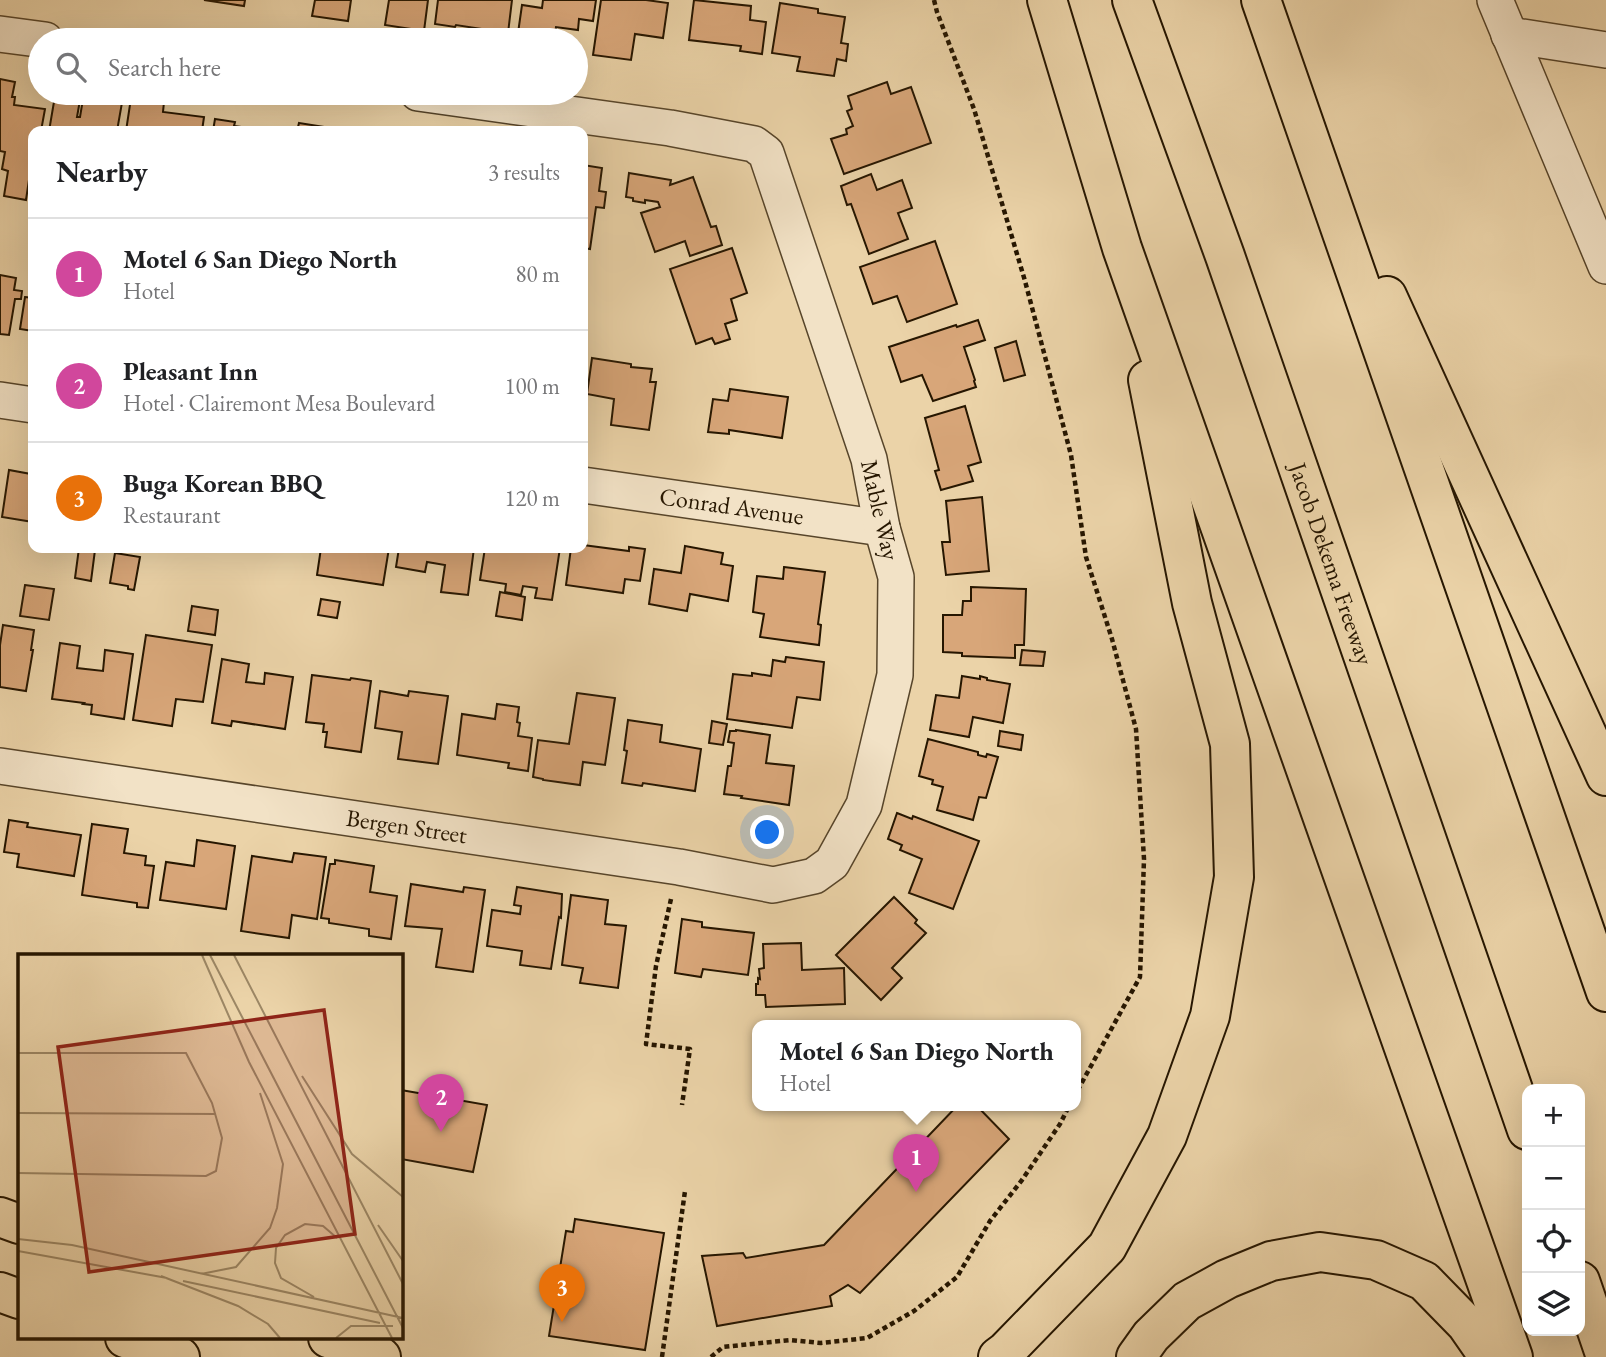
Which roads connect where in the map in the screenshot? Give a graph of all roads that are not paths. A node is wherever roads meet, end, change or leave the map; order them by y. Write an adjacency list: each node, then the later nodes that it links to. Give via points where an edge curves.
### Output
1 (1047, 0): 11 (main road)
2 (1132, 0): 21 (main road, Jacob Dekema Freeway, via 1230,269)
3 (1261, 0): 9 (main road)
4 (1495, 0): 6 (street)
5 (0, 34): 7 (street)
6 (1509, 35): 8 (street); 12 (street)
7 (28, 38)
8 (1606, 50)
9 (1288, 77): 18 (main road); 20 (main road)
10 (504, 105): 16 (street, Mable Way, via 670,128 754,144 766,153 869,459)
11 (1122, 248): 31 (main road, via 1192,603 1230,744 1234,877 1210,1016 1167,1136 1107,1247); 34 (main road)
12 (1606, 266)
13 (0, 400): 14 (street)
14 (28, 404)
15 (588, 486): 16 (street, Conrad Avenue)
16 (883, 528): 19 (street, Mable Way, via 896,577 895,675 864,804 832,863)
17 (0, 766): 19 (street, Bergen Street, via 773,885)
18 (1606, 776)
19 (814, 876)
20 (1606, 992)
21 (1522, 1116)
22 (0, 1217): 23 (main road)
23 (18, 1224)
24 (0, 1292): 26 (main road)
25 (1585, 1296): 35 (main road)
26 (18, 1299)
27 (131, 1340): 29 (main road)
28 (334, 1340): 30 (main road)
29 (180, 1357)
30 (381, 1357)
31 (998, 1357)
32 (1136, 1357): 33 (main road, via 1188,1301 1270,1261 1320,1252 1376,1260 1424,1281 1466,1324)
33 (1489, 1357)
34 (1513, 1357)
35 (1606, 1357)

